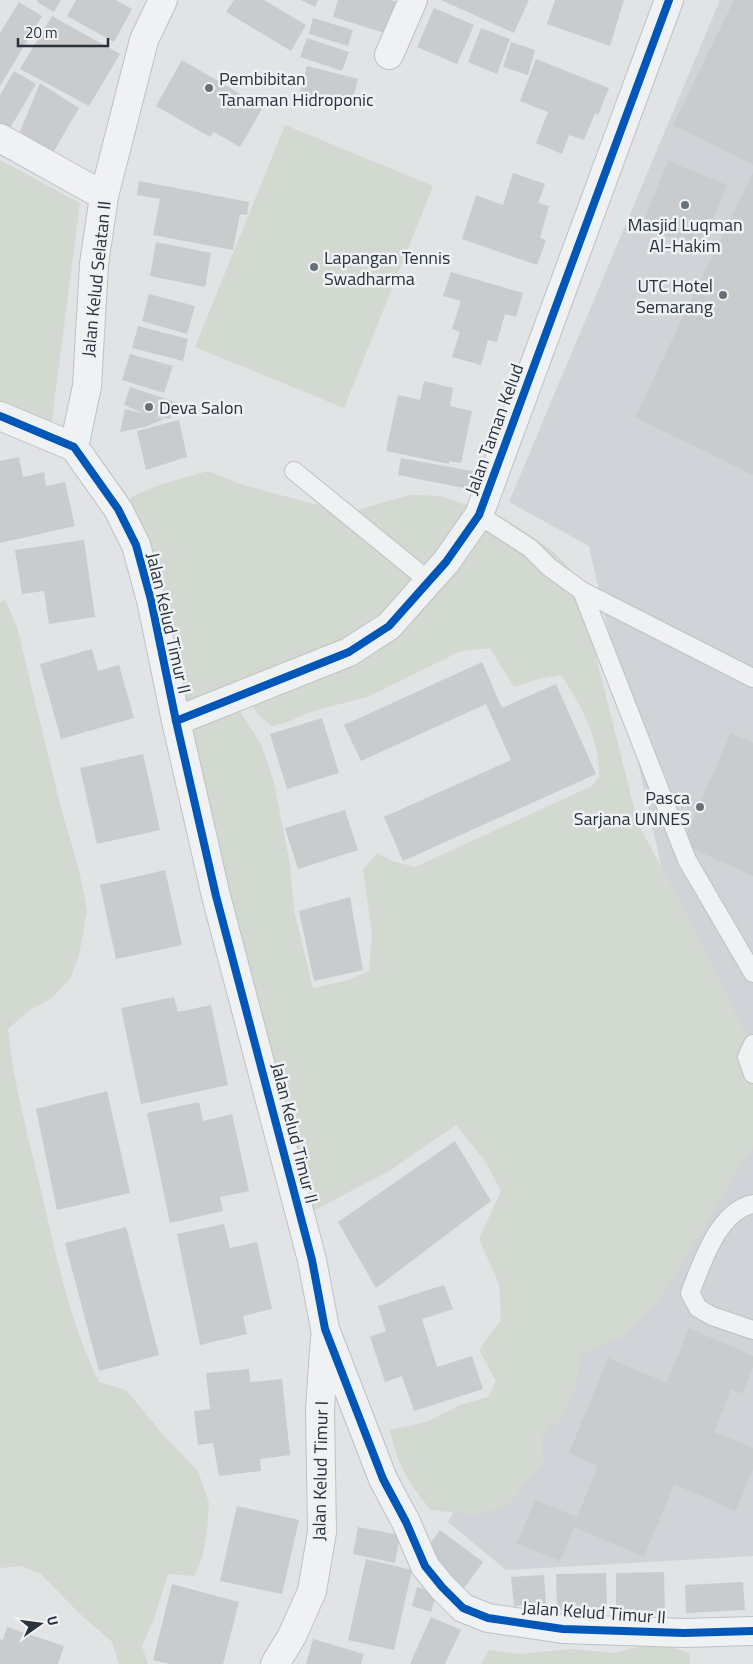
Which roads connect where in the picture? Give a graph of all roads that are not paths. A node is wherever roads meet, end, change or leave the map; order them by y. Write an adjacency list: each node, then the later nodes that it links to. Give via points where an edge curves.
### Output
1 (163, 0): 6 (street, Jalan Kelud Selatan II, via 144,40)
2 (413, 0): 4 (street)
3 (669, 0): 10 (street, Jalan Taman Kelud)
4 (388, 55)
5 (0, 138): 6 (street)
6 (104, 196): 8 (street, Jalan Kelud Selatan II, via 94,264 87,386)
7 (0, 416): 8 (street)
8 (74, 447): 14 (street, Jalan Kelud Timur II, via 118,509 136,545)
9 (294, 471): 11 (lane)
10 (479, 515): 11 (street, Jalan Taman Kelud); 12 (lane, via 530,548 549,567)
11 (429, 580): 14 (street, Jalan Taman Kelud, via 389,626 349,652)
12 (582, 591): 13 (lane); 15 (lane, via 687,860)
13 (753, 678)
14 (176, 721): 19 (street, Jalan Kelud Timur II, via 216,896 312,1260)
15 (753, 973)
16 (753, 1044): 17 (lane, via 747,1057)
17 (753, 1074)
18 (753, 1204): 20 (lane, via 742,1206 712,1238 690,1293 698,1308)
19 (325, 1329): 21 (street, Jalan Kelud Timur II, via 383,1479 425,1566 463,1608 488,1618 563,1629 684,1633); 22 (street, Jalan Kelud Timur I, via 320,1409 322,1532 312,1591 292,1636)
20 (753, 1330)
21 (753, 1631)
22 (275, 1664)

